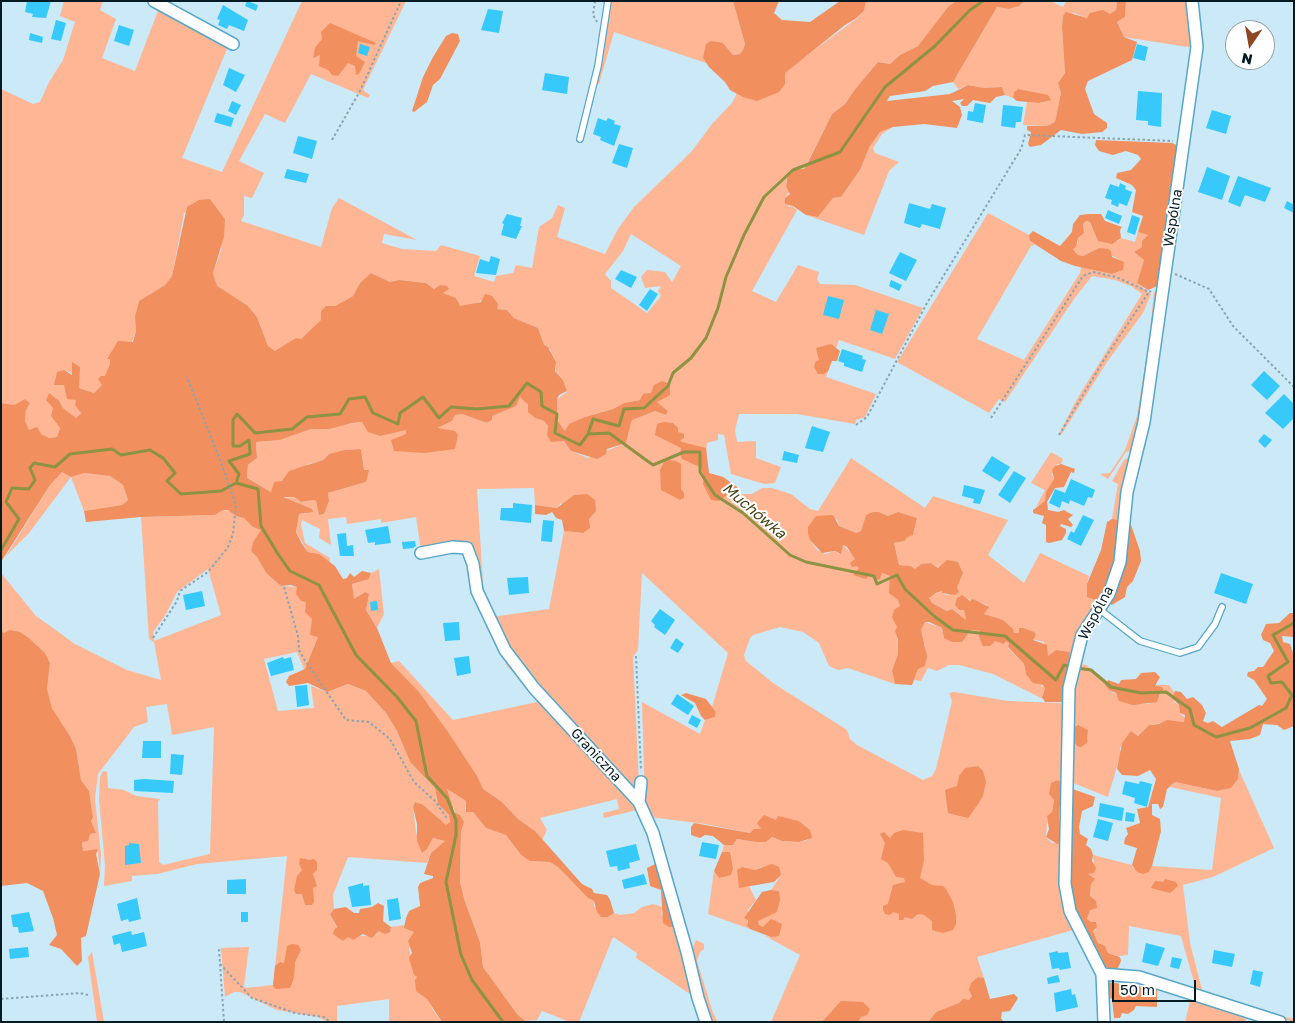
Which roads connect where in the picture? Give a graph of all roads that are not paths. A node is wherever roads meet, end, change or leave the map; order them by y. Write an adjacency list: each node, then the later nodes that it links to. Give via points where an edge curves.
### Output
1 (154, 1): 4 (street)
2 (608, 1): 5 (lane, via 598,66)
3 (1192, 1): 8 (street, Wspólna, via 1197,47 1144,422 1127,492 1120,562 1109,594)
4 (233, 44)
5 (580, 139)
6 (421, 553): 10 (street, Graniczna, via 452,547 467,548 477,591 504,650 534,688)
7 (1222, 607): 8 (lane, via 1215,624 1198,648 1180,653 1140,642)
8 (1099, 609): 11 (street, Wspólna, via 1082,635 1069,688 1065,884 1070,911)
9 (641, 782): 10 (street)
10 (639, 802): 12 (street, Graniczna, via 654,833)
11 (1102, 974): 13 (street, Wspólna); 14 (street, via 1139,977)
12 (706, 1022)
13 (1104, 1022)
14 (1280, 1022)

